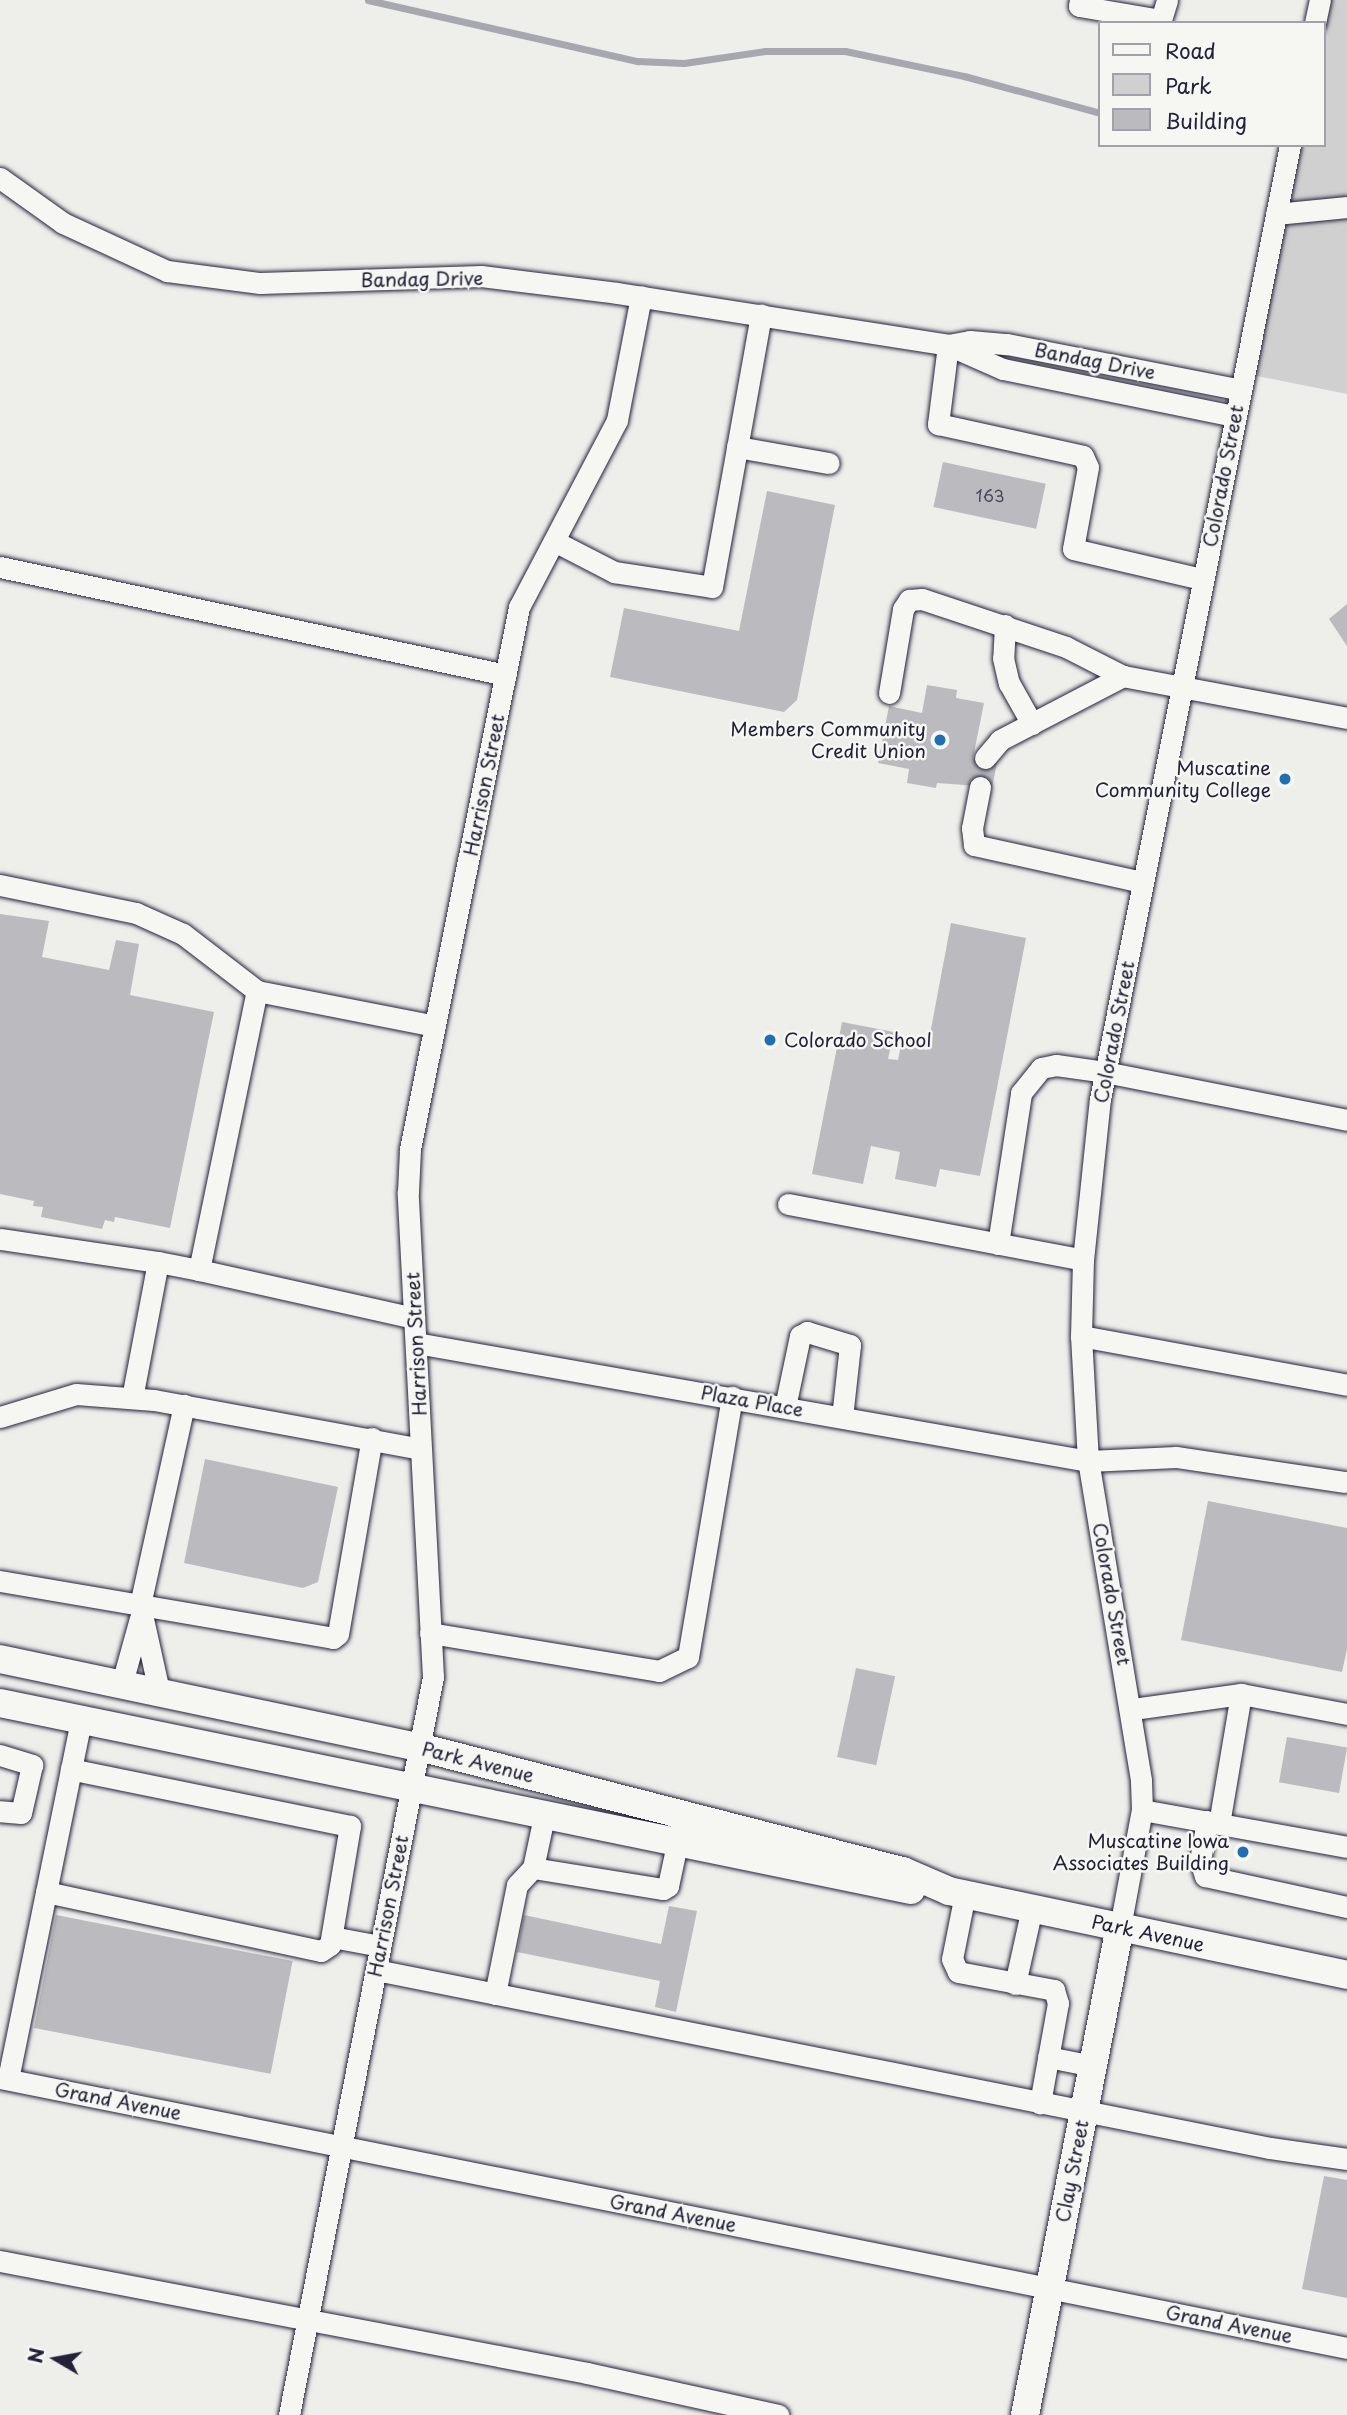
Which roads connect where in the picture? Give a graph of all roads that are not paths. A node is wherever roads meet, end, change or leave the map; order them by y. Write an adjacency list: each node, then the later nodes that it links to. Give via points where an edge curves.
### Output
1 (1080, 0): 2 (street, via 1079,6 1161,20)
2 (1167, 0)
3 (1320, 0): 4 (street)
4 (1315, 21)
5 (1290, 147): 8 (street, Colorado Street)
6 (0, 178): 9 (street, Bandag Drive, via 63,223 167,271 260,284 481,276)
7 (1347, 207): 8 (street)
8 (1276, 214): 12 (street, Colorado Street)
9 (641, 296): 10 (street, Bandag Drive); 16 (street, Harrison Street, via 617,420)
10 (761, 314): 11 (street, Bandag Drive); 14 (street)
11 (948, 345): 12 (street, Bandag Drive, via 970,341 1007,344); 13 (street, Bandag Drive, via 1003,369); 18 (street, via 938,424 1083,456 1088,467 1073,549)
12 (1241, 390): 13 (street, Colorado Street)
13 (1235, 416): 18 (street, Colorado Street)
14 (737, 447): 15 (street); 16 (street, via 712,587 614,572)
15 (829, 463)
16 (554, 541): 20 (street, Harrison Street, via 519,607)
17 (0, 567): 20 (street)
18 (1202, 579): 22 (street, Colorado Street)
19 (1005, 625): 21 (street); 23 (street, via 952,606 909,600 903,608); 25 (street, via 1003,658 1009,683)
20 (506, 675): 31 (street, Harrison Street)
21 (1123, 676): 22 (street); 25 (street)
22 (1180, 687): 24 (street); 28 (street, Colorado Street)
23 (888, 693)
24 (1347, 718)
25 (1032, 724): 26 (street, via 1000,740)
26 (985, 758)
27 (980, 788): 28 (street, via 972,828 974,845)
28 (1142, 882): 32 (street, Colorado Street)
29 (0, 885): 30 (street, via 136,913 183,934)
30 (257, 991): 31 (street); 39 (street)
31 (435, 1026): 40 (street, Harrison Street, via 410,1149)
32 (1105, 1072): 33 (street); 36 (street, via 1056,1065 1031,1076 1021,1093); 37 (street, Colorado Street)
33 (1347, 1120)
34 (788, 1204): 36 (street)
35 (0, 1239): 38 (street)
36 (998, 1244): 37 (street)
37 (1083, 1260): 41 (street, Colorado Street)
38 (158, 1262): 39 (street); 45 (street)
39 (199, 1270): 40 (street)
40 (414, 1318): 42 (street, Harrison Street)
41 (1081, 1336): 43 (street); 52 (street, Colorado Street)
42 (415, 1343): 44 (street, Plaza Place); 51 (street, Harrison Street)
43 (1347, 1385)
44 (733, 1397): 47 (street, Plaza Place); 56 (street, via 688,1657 659,1671)
45 (132, 1398): 46 (street); 48 (street, via 76,1394)
46 (184, 1405): 50 (street); 55 (street)
47 (785, 1406): 49 (street, Plaza Place); 49 (street, via 800,1336 807,1332 850,1345)
48 (0, 1417)
49 (842, 1417): 52 (street, Plaza Place)
50 (372, 1438): 51 (street); 55 (street, via 335,1637)
51 (421, 1449): 56 (street, Harrison Street)
52 (1088, 1461): 53 (street, Plaza Place, via 1206,1459); 62 (street, Colorado Street)
53 (1345, 1482)
54 (0, 1581): 55 (street)
55 (140, 1610): 58 (street); 59 (street)
56 (430, 1633): 65 (street, Harrison Street, via 433,1677)
57 (0, 1659): 58 (main road, Park Avenue)
58 (122, 1684): 59 (main road, Park Avenue)
59 (159, 1691): 65 (main road, Park Avenue)
60 (1241, 1694): 62 (street); 63 (street); 72 (street)
61 (0, 1703): 64 (main road, Park Avenue)
62 (1133, 1709): 69 (street, Colorado Street)
63 (1347, 1714)
64 (81, 1719): 67 (street); 68 (main road, Park Avenue)
65 (419, 1747): 68 (street, Harrison Street); 73 (main road, Park Avenue)
66 (0, 1755): 70 (street, via 32,1765 22,1813)
67 (71, 1769): 76 (street); 81 (street, via 350,1826)
68 (412, 1786): 71 (main road, Park Avenue); 82 (street, Harrison Street)
69 (1142, 1810): 72 (street); 80 (street, Colorado Street)
70 (0, 1811)
71 (545, 1812): 73 (main road, Park Avenue); 75 (street)
72 (1213, 1822): 74 (street); 78 (street, via 1200,1860 1205,1876)
73 (681, 1827): 75 (street, via 668,1886 663,1889); 77 (main road, Park Avenue, via 903,1871)
74 (1347, 1847)
75 (533, 1868): 86 (street, via 517,1885)
76 (46, 1892): 81 (street, via 321,1951 327,1950); 89 (street)
77 (957, 1892): 79 (main road, Park Avenue); 85 (street, via 952,1959 958,1972)
78 (1347, 1907)
79 (1032, 1908): 80 (main road, Park Avenue); 85 (street)
80 (1120, 1927): 84 (main road, Park Avenue); 88 (main road, Clay Street)
81 (332, 1937): 82 (street)
82 (380, 1946): 83 (street, Harrison Street)
83 (376, 1970): 86 (street); 92 (street, Harrison Street)
84 (1347, 1975)
85 (1016, 1984): 87 (street, via 1054,1990 1058,2003)
86 (495, 1994): 90 (street)
87 (1048, 2057): 88 (street); 90 (street)
88 (1093, 2066): 91 (main road, Clay Street)
89 (4, 2079): 92 (street, Grand Avenue)
90 (1040, 2103): 91 (street)
91 (1084, 2111): 93 (street); 95 (main road, Clay Street)
92 (342, 2146): 95 (street, Grand Avenue); 96 (street, Harrison Street)
93 (1347, 2159)
94 (0, 2261): 96 (street)
95 (1049, 2288): 97 (street, Grand Avenue); 100 (main road, Clay Street)
96 (307, 2322): 98 (street, Harrison Street); 99 (street, via 587,2372)
97 (1347, 2348)
98 (289, 2415)
99 (778, 2415)
100 (1025, 2415)

